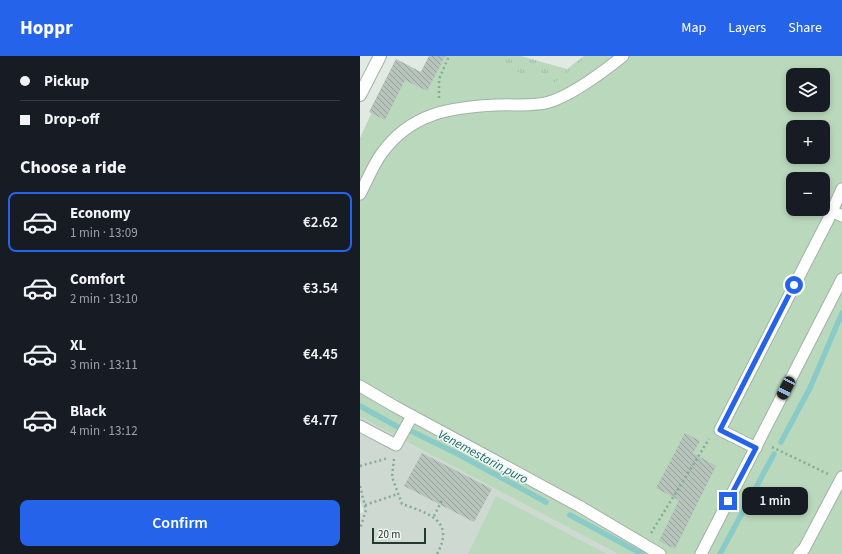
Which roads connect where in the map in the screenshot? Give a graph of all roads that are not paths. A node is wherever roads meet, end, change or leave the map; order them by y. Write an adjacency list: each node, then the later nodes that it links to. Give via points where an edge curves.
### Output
1 (380, 56): 3 (street)
2 (623, 56): 5 (lane, via 564,96 550,102 534,106 456,108 424,118 399,134 381,154)
3 (360, 96)
4 (842, 189): 6 (lane)
5 (360, 194)
6 (837, 213): 11 (lane, via 720,430)
7 (841, 281): 11 (lane)
8 (360, 386): 9 (lane)
9 (412, 416): 10 (lane, via 396,444); 13 (lane, via 579,506)
10 (360, 426)
11 (758, 445): 14 (lane)
12 (841, 478): 15 (lane)
13 (660, 554)
14 (701, 554)
15 (799, 554)

